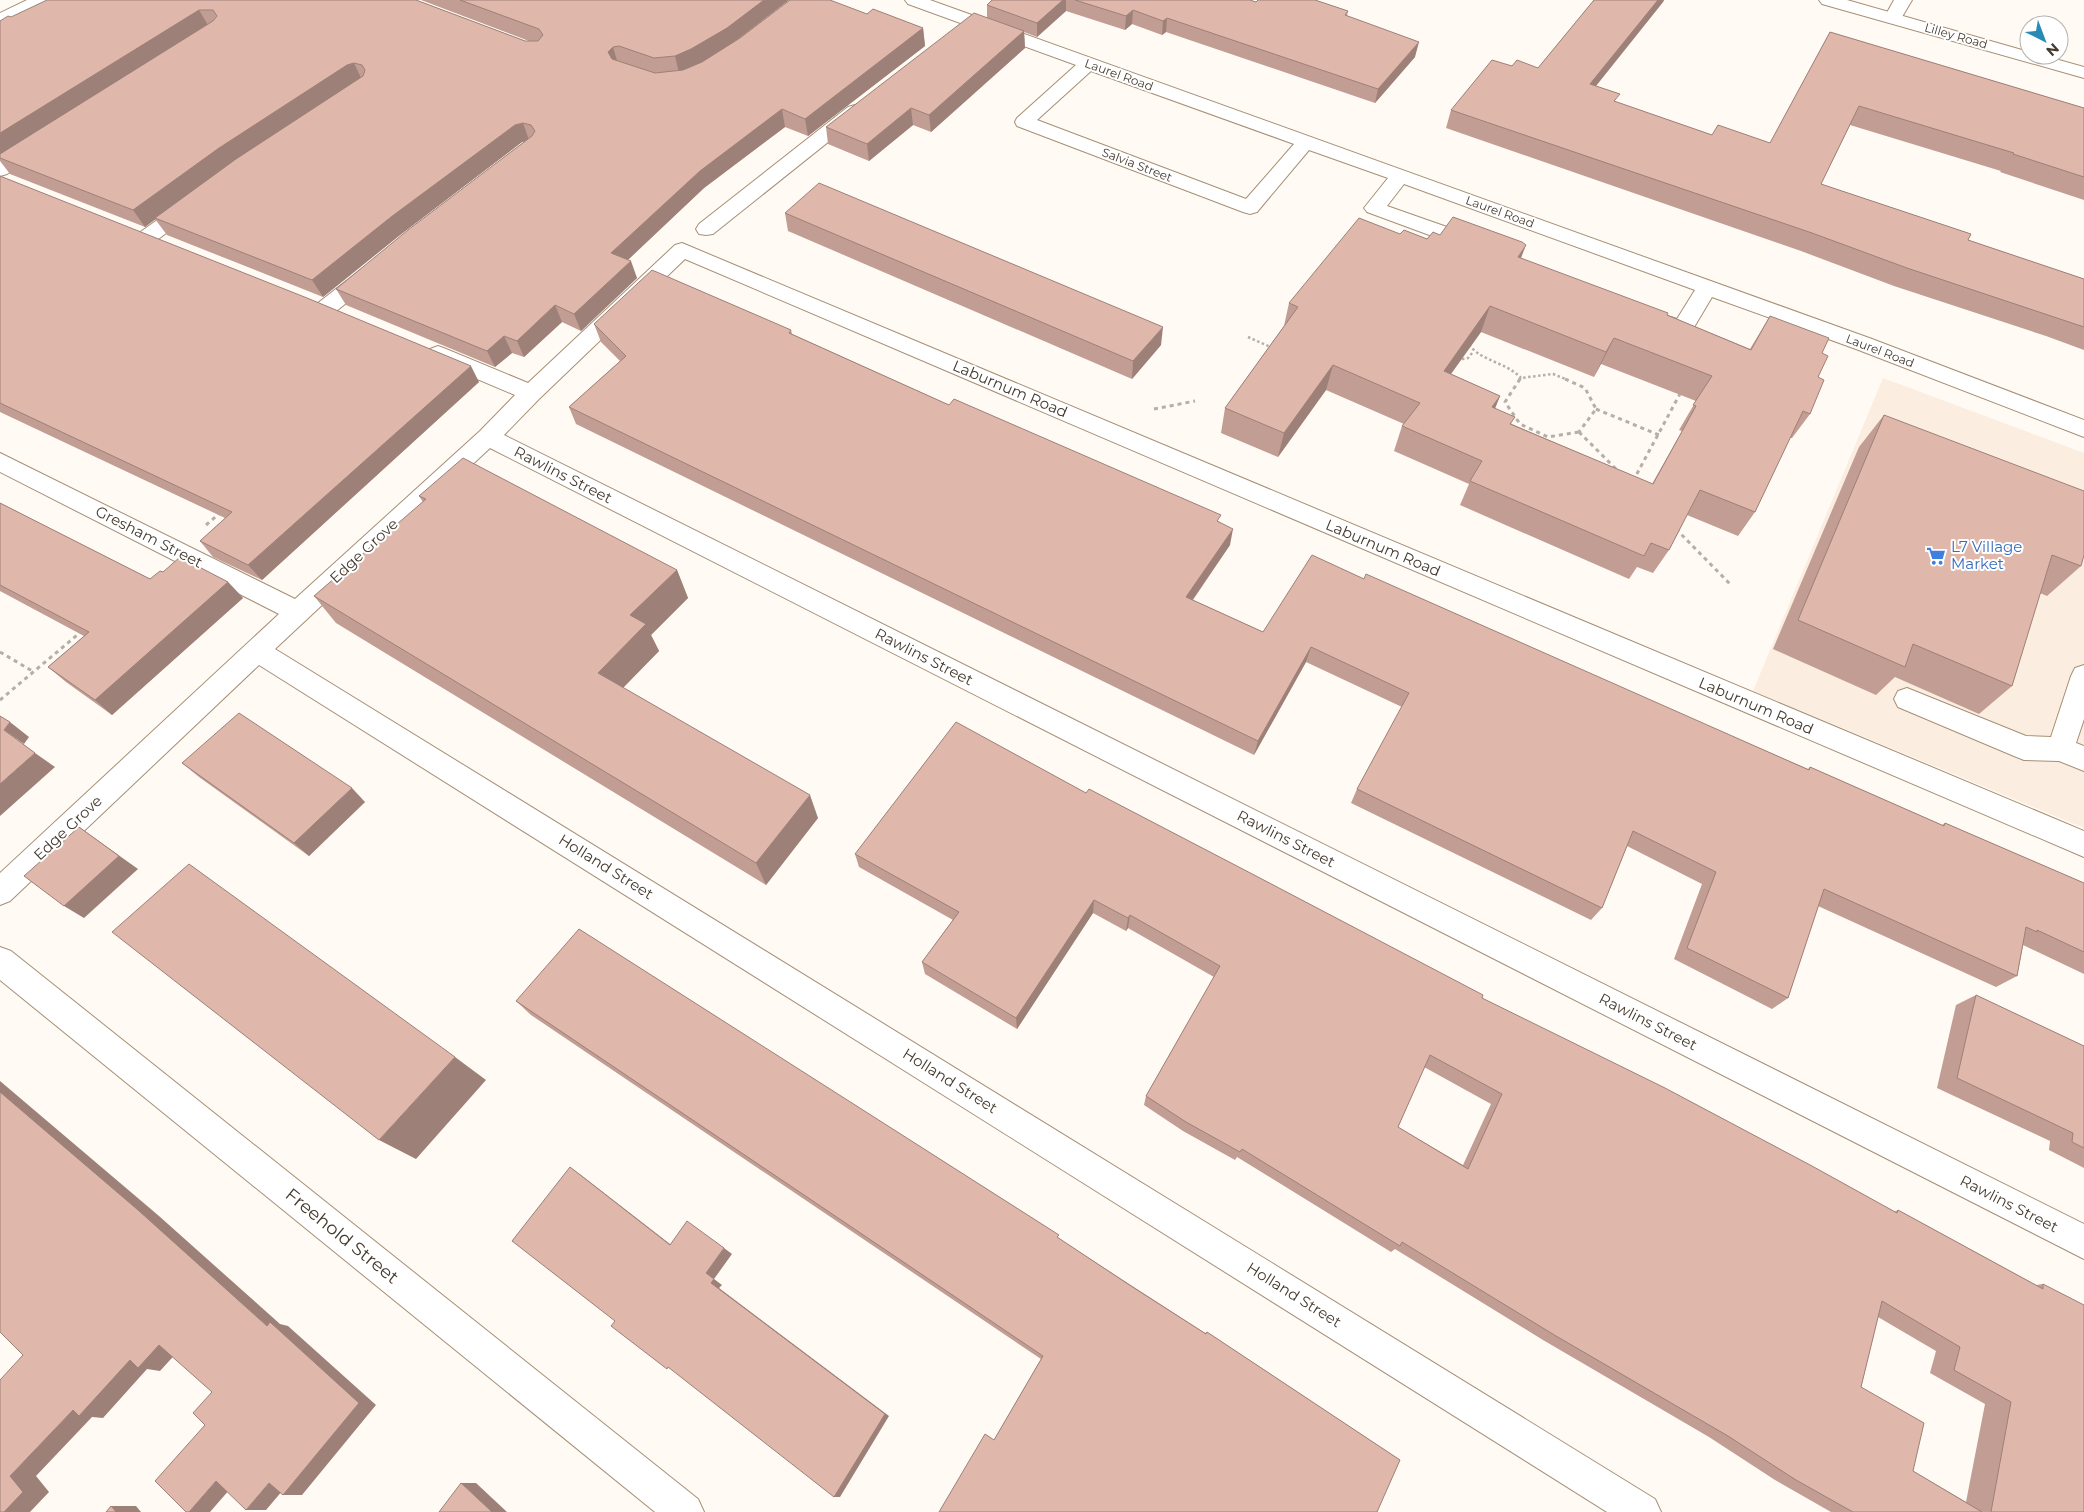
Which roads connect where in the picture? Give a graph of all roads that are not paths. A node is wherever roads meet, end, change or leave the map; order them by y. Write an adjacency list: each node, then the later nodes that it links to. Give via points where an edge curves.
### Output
1 (40, 0): 6 (main road)
2 (914, 0): 7 (main road, Laurel Road, via 962,27)
3 (1828, 0): 5 (main road, Lilley Road)
4 (1903, 0): 5 (main road)
5 (1893, 18): 8 (main road, Lilley Road)
6 (0, 20)
7 (1088, 64): 11 (main road, Laurel Road); 11 (main road, Salvia Street, via 1024,122 1250,208)
8 (2084, 73)
9 (869, 100): 15 (main road)
10 (56, 134): 13 (main road)
11 (1306, 142): 12 (main road, Laurel Road)
12 (1400, 176): 18 (main road, via 1374,208); 20 (main road, Laurel Road)
13 (3, 177)
14 (207, 193): 16 (main road)
15 (706, 229)
16 (146, 238)
17 (682, 250): 24 (main road, Edge Grove); 33 (main road, Laburnum Road)
18 (1492, 251)
19 (386, 260): 21 (main road)
20 (1707, 288): 22 (main road, via 1682,329); 25 (main road, Laurel Road, via 1864,344)
21 (326, 308)
22 (1638, 314)
23 (420, 346): 24 (main road)
24 (531, 393): 26 (main road, Edge Grove)
25 (2084, 429)
26 (488, 437): 28 (main road, Edge Grove); 36 (main road, Rawlins Street)
27 (0, 462): 28 (main road, Gresham Street)
28 (298, 612): 29 (main road, Edge Grove)
29 (258, 651): 34 (main road, Edge Grove); 38 (main road, Holland Street)
30 (2084, 676): 32 (main road)
31 (1907, 699): 32 (main road, via 2024,748)
32 (2072, 754)
33 (2084, 844)
34 (0, 892)
35 (0, 961): 37 (main road, Freehold Street)
36 (2084, 1242)
37 (685, 1512)
38 (1642, 1512)

